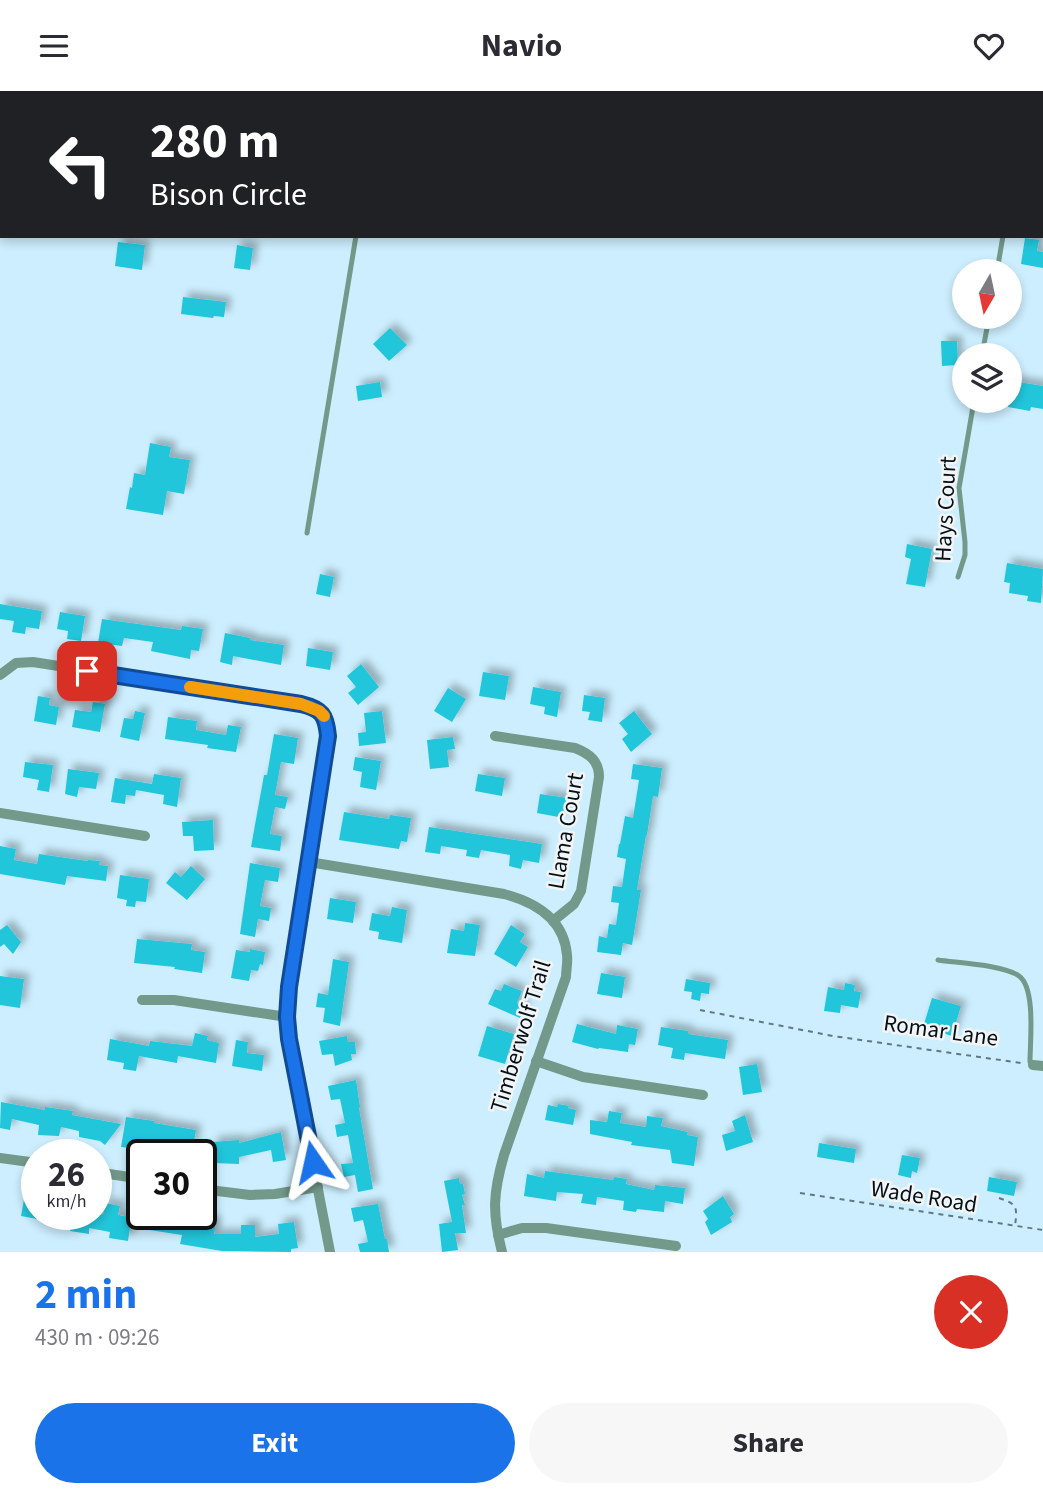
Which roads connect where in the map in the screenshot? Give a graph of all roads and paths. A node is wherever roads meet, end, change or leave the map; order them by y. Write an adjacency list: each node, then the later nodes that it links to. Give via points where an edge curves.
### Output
1 (356, 238): 5 (lane)
2 (1003, 238): 3 (lane)
3 (999, 259)
4 (972, 413): 6 (lane, Hays Court, via 959,488 965,555)
5 (307, 533)
6 (958, 577)
7 (0, 675): 11 (street, via 16,663 33,662 301,704 319,711 328,736)
8 (495, 736): 12 (street, Llama Court, via 575,748 599,767 581,891 574,904)
9 (0, 813): 10 (street)
10 (145, 836)
11 (309, 862): 12 (street, via 504,894 540,908); 16 (street)
12 (553, 921): 17 (street, Timberwolf Trail, via 564,938 565,977)
13 (938, 960): 18 (lane, via 1007,970 1022,977 1029,993 1030,1062)
14 (142, 1000): 16 (street, via 174,1000)
15 (700, 1010): 18 (path, Romar Lane, via 833,1036)
16 (287, 1017): 22 (street)
17 (536, 1061): 19 (street, via 583,1077); 28 (street, Timberwolf Trail, via 497,1181 494,1211)
18 (1038, 1065)
19 (703, 1095)
20 (0, 1157): 21 (street)
21 (21, 1160)
22 (318, 1187): 23 (street, via 250,1195); 30 (street)
23 (217, 1191)
24 (800, 1193): 26 (path, Wade Road)
25 (999, 1198): 26 (path, via 1016,1207)
26 (1015, 1226): 27 (path, Wade Road)
27 (1043, 1230)
28 (498, 1235): 29 (street, via 546,1228); 31 (street, Timberwolf Trail)
29 (676, 1246)
30 (330, 1252)
31 (502, 1252)

